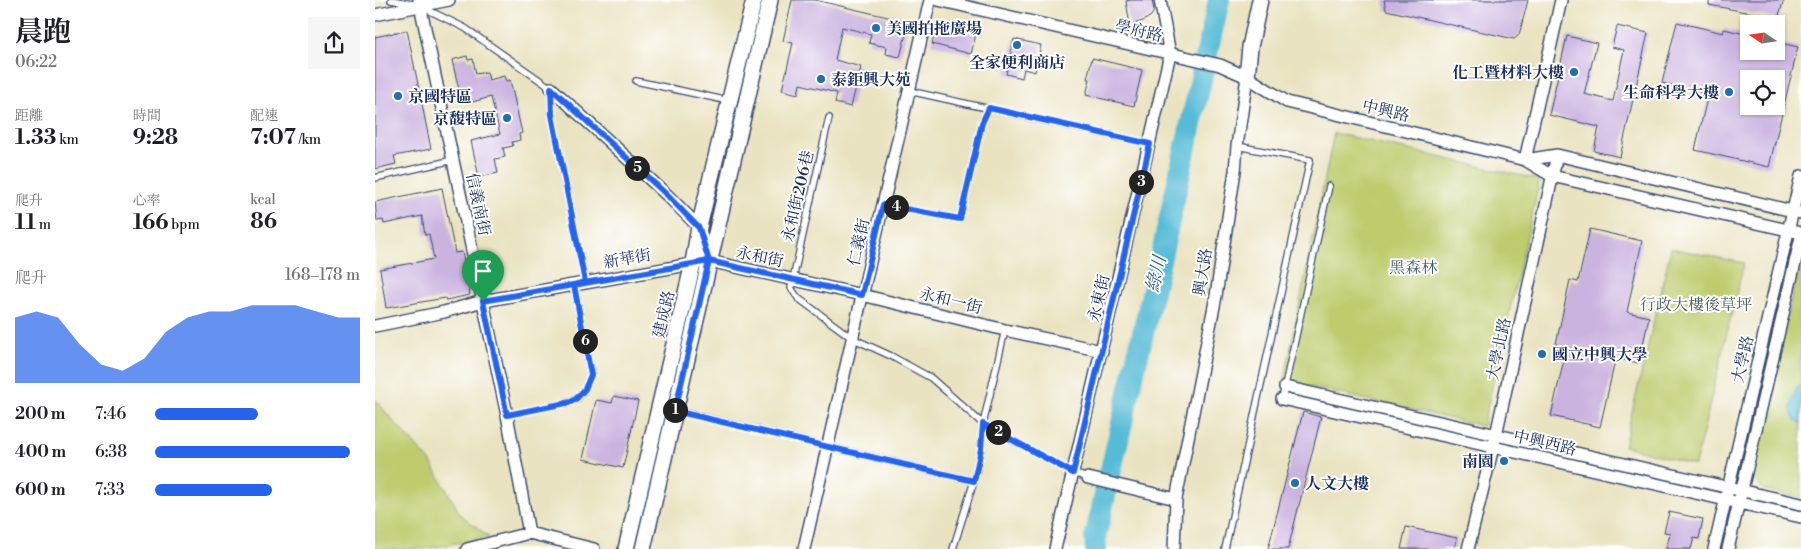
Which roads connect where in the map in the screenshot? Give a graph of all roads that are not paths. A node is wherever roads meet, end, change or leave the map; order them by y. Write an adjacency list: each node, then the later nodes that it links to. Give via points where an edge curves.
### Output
1 (391, 0): 10 (lane)
2 (449, 0): 10 (street)
3 (754, 0): 17 (street, 建成路)
4 (770, 0): 35 (street, 建成路)
5 (931, 0): 16 (street, 仁義街)
6 (938, 0): 12 (street, 學府路)
7 (1160, 0): 12 (street)
8 (1260, 0): 13 (street, 興大路)
9 (1561, 0): 24 (street)
10 (420, 3): 11 (street); 15 (lane, via 465,28); 23 (street, 信義南街)
11 (375, 15)
12 (1170, 54): 13 (street, 學府路, via 1220,65); 20 (street, 永東街)
13 (1247, 77): 21 (street, 興大路); 24 (street, 中興路, via 1287,102)
14 (636, 81): 17 (lane)
15 (551, 88): 31 (street); 38 (lane, via 552,115)
16 (909, 91): 18 (lane); 29 (street, 仁義街)
17 (730, 101): 31 (street, 建成路)
18 (989, 108): 20 (lane); 29 (lane, via 982,123 960,219)
19 (829, 118): 37 (lane, 永和街206巷)
20 (1150, 144): 44 (street, 永東街)
21 (1237, 146): 58 (street, 興大路, via 1216,296); 72 (lane, via 1310,160)
22 (1557, 154): 24 (street, 中興路); 25 (street, 大學北路); 30 (street, 中興路)
23 (453, 160): 27 (lane); 40 (street, 信義南街)
24 (1525, 160): 25 (street, 中興路)
25 (1552, 176): 32 (street, 中興路); 50 (street, 大學北路)
26 (1801, 176): 30 (street, 大學路)
27 (375, 178)
28 (1329, 186): 45 (lane)
29 (883, 205): 39 (street, 仁義街)
30 (1797, 213): 32 (street, 大學路)
31 (699, 228): 35 (street); 36 (street, 建成路)
32 (1789, 230): 33 (street, 中興路); 56 (street, 大學路)
33 (1801, 233)
34 (1801, 238): 57 (street, 大學路)
35 (709, 261): 36 (street, 新華街); 37 (street, 永和街); 47 (street, 建成路)
36 (693, 263): 38 (street, 新華街); 66 (street, 建成路)
37 (792, 279): 39 (street, 永和一街); 43 (lane, 永和街, via 791,288 798,298)
38 (580, 283): 40 (street, 新華街); 48 (lane, via 591,375 585,389 571,402)
39 (862, 295): 42 (street, 永和一街); 43 (street, 仁義街)
40 (483, 301): 41 (street, 新華街); 48 (street, 信義南街)
41 (375, 326)
42 (1005, 330): 44 (street, 永和一街); 49 (lane)
43 (852, 338): 49 (lane, 永和街, via 931,378); 51 (street, 仁義街)
44 (1102, 351): 53 (street, 永東街)
45 (1285, 387): 46 (lane); 50 (street, 中興西路)
46 (1283, 399): 52 (street, 中興西路)
47 (675, 411): 51 (lane); 67 (street, 建成路)
48 (507, 415): 63 (street, 信義南街)
49 (983, 424): 53 (lane, 永和街); 55 (lane)
50 (1496, 435): 52 (street, 大學北路); 56 (street, 中興西路)
51 (828, 446): 55 (lane); 68 (street, 仁義街)
52 (1493, 447): 59 (street, 中興西路); 73 (street, 大學北路)
53 (1073, 473): 54 (lane, 永和街); 70 (street, 永東街)
54 (1088, 478): 58 (street)
55 (974, 481): 69 (lane)
56 (1728, 488): 57 (street, 中興西路); 59 (street, 大學路)
57 (1742, 491): 60 (street, 大學路); 61 (street, 中興西路)
58 (1176, 499): 71 (street, 興大路)
59 (1726, 500): 60 (street, 中興西路); 74 (street, 大學路)
60 (1739, 503): 62 (street, 中興西路); 75 (street, 大學路)
61 (1801, 504)
62 (1801, 517)
63 (529, 533): 64 (street); 65 (street)
64 (467, 549)
65 (594, 549)
66 (626, 549)
67 (643, 549)
68 (804, 549)
69 (953, 549)
70 (1055, 549)
71 (1174, 549)
72 (1225, 549)
73 (1468, 549)
74 (1714, 549)
75 (1728, 549)

